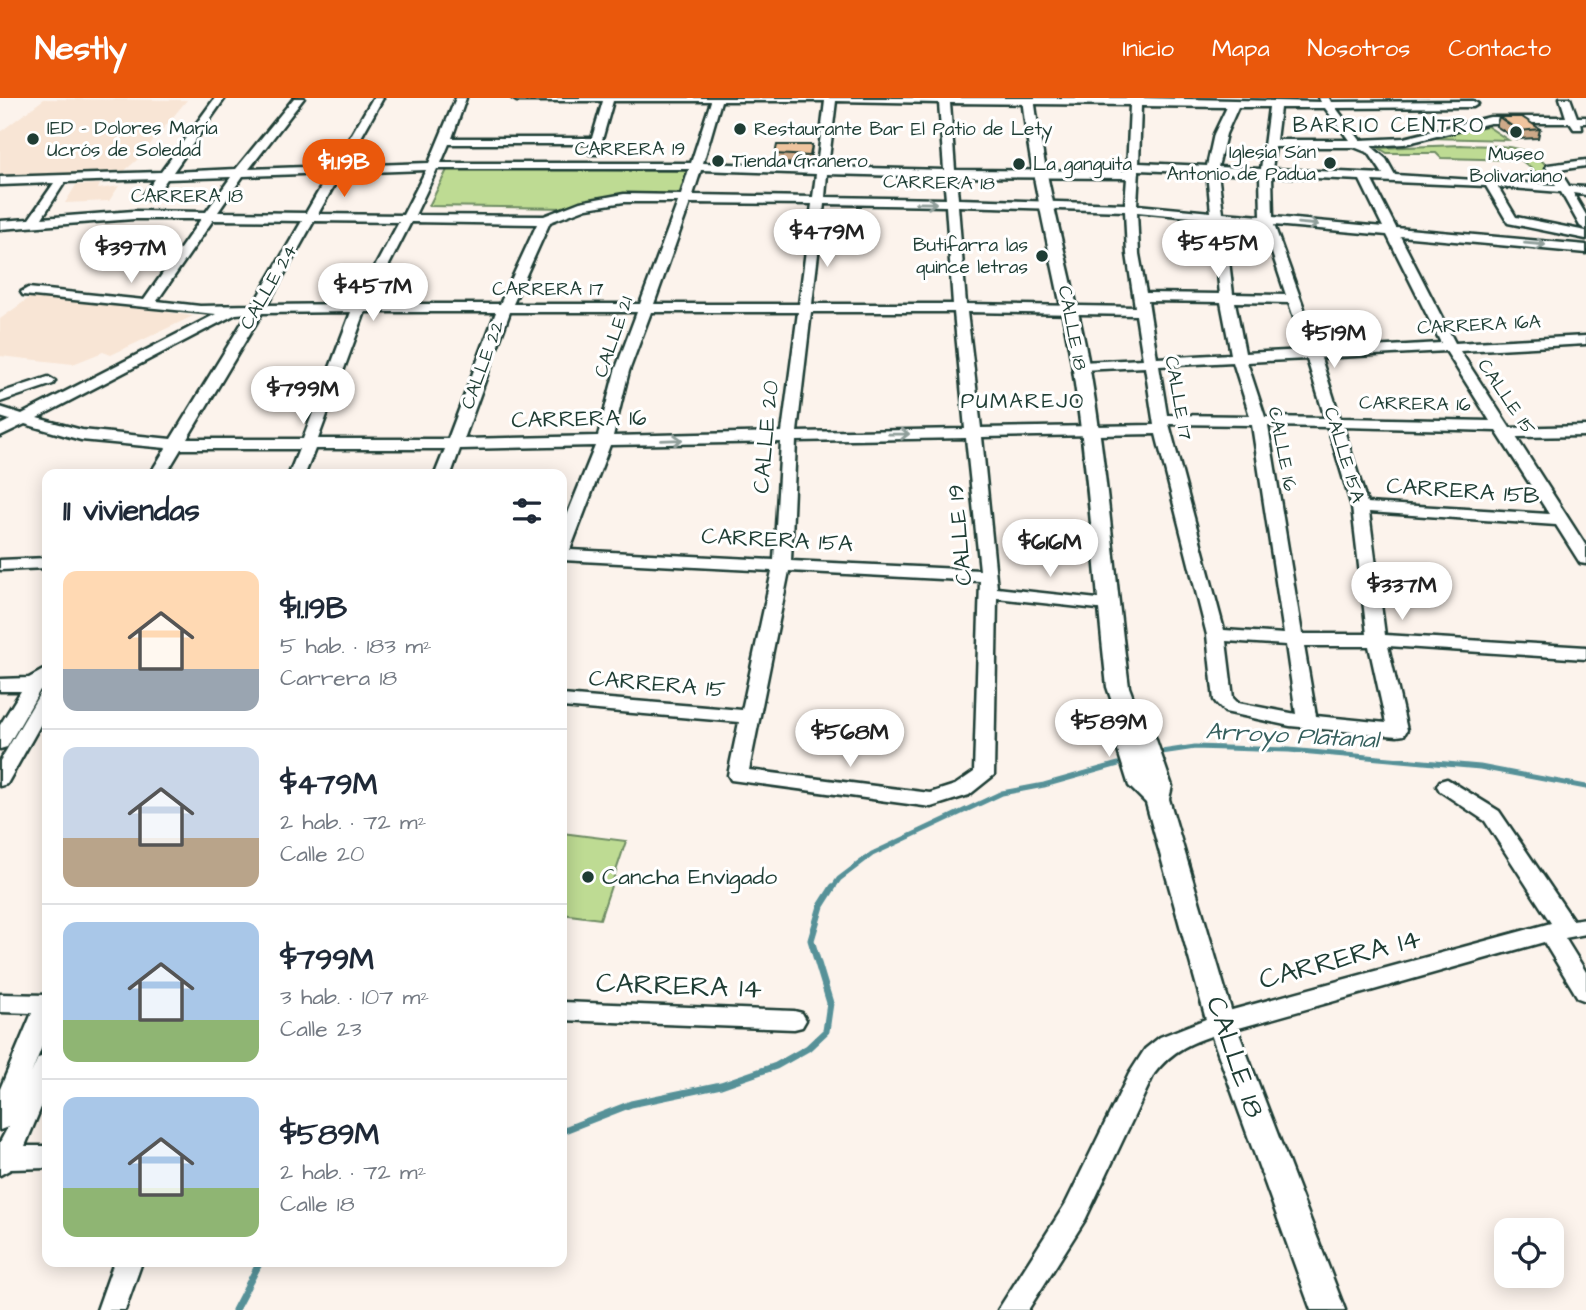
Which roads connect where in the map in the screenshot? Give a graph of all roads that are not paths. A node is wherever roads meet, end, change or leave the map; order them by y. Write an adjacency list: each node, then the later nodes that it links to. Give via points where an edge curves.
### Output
1 (220, 98): 40 (street)
2 (299, 98): 38 (street)
3 (378, 98): 32 (street, CALLE 24)
4 (461, 98): 23 (street)
5 (517, 98): 12 (street)
6 (717, 98): 7 (street); 12 (street); 30 (street, CALLE 21)
7 (829, 98): 34 (street, CALLE 20)
8 (838, 98): 9 (street)
9 (944, 98): 13 (street); 36 (street, CALLE 19)
10 (1398, 98): 19 (street)
11 (1565, 98): 21 (street)
12 (609, 99): 24 (street)
13 (1028, 99): 14 (street); 37 (main road, CALLE 18)
14 (1136, 99): 16 (street); 33 (street, CALLE 17)
15 (1470, 101): 19 (street); 20 (street)
16 (1240, 102): 18 (street); 31 (street, CALLE 16, via 1220,134)
17 (1325, 102): 18 (street); 19 (street); 26 (street)
18 (1275, 104): 25 (street, CALLE 15A)
19 (1408, 105): 22 (street)
20 (1490, 120): 21 (street); 22 (street)
21 (1579, 122)
22 (1449, 132): 26 (street)
23 (447, 141): 24 (street); 28 (street)
24 (597, 141): 29 (street)
25 (1271, 143): 26 (street); 35 (street, CALLE 15A)
26 (1357, 144): 41 (street, via 1376,154)
27 (1583, 164): 45 (street, via 1552,167)
28 (436, 166): 29 (street, CARRERA 19); 32 (street, CARRERA 19); 55 (street)
29 (589, 166): 30 (street, CARRERA 19)
30 (696, 166): 34 (street, CARRERA 19); 48 (street, CALLE 21)
31 (1212, 169): 33 (street, CARRERA 19); 35 (street, CARRERA 19); 56 (street, CALLE 16)
32 (337, 170): 38 (street, CARRERA 19); 54 (street, CALLE 24)
33 (1133, 170): 37 (street, CARRERA 19); 52 (street, CALLE 17)
34 (823, 172): 36 (street, CARRERA 19); 49 (street, CALLE 20)
35 (1266, 172): 39 (street, CARRERA 19); 58 (street, CALLE 15A)
36 (951, 174): 37 (street, CARRERA 19); 50 (street, CALLE 19)
37 (1037, 174): 51 (main road, CALLE 18)
38 (239, 175): 40 (street, CARRERA 19); 53 (street)
39 (1364, 176): 41 (street, CARRERA 19); 62 (street, CALLE 15)
40 (162, 177): 42 (street, CARRERA 19); 43 (street, CARRERA 19); 47 (street)
41 (1391, 177): 44 (street, CARRERA 19)
42 (0, 183): 43 (street, CARRERA 19)
43 (60, 183): 59 (street)
44 (1490, 183): 45 (street, CARRERA 19); 63 (street, via 1512,219)
45 (1565, 188): 46 (street, CARRERA 19); 61 (street)
46 (1586, 191)
47 (149, 196)
48 (686, 198): 49 (street, CARRERA 18); 57 (street, CARRERA 18, via 605,199); 73 (street, CALLE 21)
49 (819, 201): 50 (street, CARRERA 18, one-way to 50); 74 (street, CALLE 20)
50 (951, 203): 51 (street, CARRERA 18); 71 (street, CALLE 19)
51 (1045, 204): 52 (street, CARRERA 18); 77 (main road, CALLE 18)
52 (1131, 208): 56 (street, CARRERA 18); 69 (street, CALLE 17, via 1133,254)
53 (209, 215): 54 (street, CARRERA 18); 59 (street, CARRERA 18); 68 (street)
54 (310, 215): 55 (street, CARRERA 18); 76 (street, CALLE 24)
55 (409, 216): 57 (street, CARRERA 18); 70 (street)
56 (1219, 217): 58 (street, CARRERA 18); 66 (street, CALLE 16)
57 (545, 220): 72 (street, CALLE 22)
58 (1267, 221): 62 (street, CARRERA 18, one-way to 62); 67 (street, CALLE 15A)
59 (33, 222): 60 (street, CARRERA 18)
60 (0, 225)
61 (1586, 226)
62 (1392, 232): 64 (street, CARRERA 18, one-way to 64); 79 (street, CALLE 15)
63 (1586, 235)
64 (1586, 249)
65 (27, 292): 68 (street, CARRERA 17)
66 (1227, 297): 67 (street, CARRERA 17); 69 (street, CARRERA 17); 81 (street, CALLE 16)
67 (1293, 299): 80 (street, CALLE 15A)
68 (148, 304): 75 (street, CARRERA 17)
69 (1143, 304): 77 (street, CARRERA 17); 82 (street, CALLE 17)
70 (360, 308): 72 (street, CARRERA 17); 76 (street, CARRERA 17); 100 (street)
71 (960, 308): 74 (street, CARRERA 17); 77 (street, CARRERA 17); 95 (street, CALLE 19)
72 (504, 309): 73 (street, CARRERA 17); 99 (street, CALLE 22)
73 (645, 309): 74 (street, CARRERA 17); 97 (street, CALLE 21, via 622,371)
74 (804, 309): 96 (street, CALLE 20)
75 (234, 310): 76 (street, CARRERA 17); 87 (street)
76 (257, 310): 98 (street, CALLE 24)
77 (1070, 310): 83 (main road, CALLE 18)
78 (1586, 340): 79 (street, CARRERA 16A)
79 (1449, 345): 80 (street, CARRERA 16A); 91 (street, CALLE 15)
80 (1313, 354): 81 (street, CARRERA 16A); 89 (street, CALLE 15A)
81 (1240, 359): 82 (street, CARRERA 16A); 88 (street, CALLE 16)
82 (1153, 365): 83 (street, CARRERA 16A); 90 (street, CALLE 17)
83 (1081, 366): 93 (main road, CALLE 18)
84 (48, 381): 85 (street)
85 (0, 398)
86 (0, 412): 87 (street, CARRERA 16)
87 (22, 420): 92 (street); 98 (street, CARRERA 16, via 93,437)
88 (1259, 420): 89 (street, CARRERA 16); 90 (street, CARRERA 16); 115 (street, CALLE 16)
89 (1334, 421): 91 (street, CARRERA 16); 104 (street, CALLE 15A)
90 (1162, 424): 93 (street, CARRERA 16); 114 (street, CALLE 17)
91 (1503, 429): 94 (street, CARRERA 16); 105 (street, CALLE 15)
92 (0, 431)
93 (1091, 431): 95 (street, CARRERA 16); 113 (main road, CALLE 18)
94 (1586, 431)
95 (972, 432): 96 (street, CARRERA 16, one-way to 95); 112 (street, CALLE 19)
96 (789, 437): 97 (street, CARRERA 16, one-way to 96); 111 (street, CALLE 20)
97 (604, 442): 99 (street, CARRERA 16); 106 (street, CALLE 21)
98 (175, 444): 100 (street, CARRERA 16); 101 (street, CALLE 24)
99 (455, 444): 100 (street, CARRERA 16); 103 (street, CALLE 22)
100 (310, 445): 102 (street)
101 (161, 469)
102 (299, 469)
103 (445, 469)
104 (1360, 507): 105 (street, CARRERA 15B); 116 (street, CALLE 15A)
105 (1563, 520): 108 (street, CALLE 15)
106 (567, 536)
107 (567, 555): 111 (street, CARRERA 15A)
108 (1586, 559)
109 (42, 563): 110 (street)
110 (0, 565)
111 (782, 565): 112 (street, CARRERA 15A); 123 (street, CALLE 20)
112 (989, 584): 113 (street, CARRERA 15A); 126 (street, CALLE 19, via 984,775 962,790 931,800)
113 (1107, 606): 136 (main road, CALLE 18, via 1118,687 1145,769 1141,786 1157,799)
114 (1216, 635): 115 (street); 124 (street, CALLE 17, via 1224,701 1232,708)
115 (1296, 640): 116 (street); 124 (street, CALLE 16)
116 (1377, 640): 117 (street); 124 (street, CALLE 15A, via 1397,730)
117 (1586, 653)
118 (0, 685): 119 (street)
119 (42, 685)
120 (42, 688): 125 (street)
121 (42, 689): 127 (street)
122 (567, 701): 123 (street, CARRERA 15)
123 (749, 717): 126 (street, CALLE 20)
124 (1307, 722)
125 (0, 742)
126 (741, 777)
127 (0, 779)
128 (1447, 786): 129 (street, via 1492,816)
129 (1568, 929): 130 (street); 136 (street, CARRERA 14)
130 (1586, 992)
131 (0, 1003): 132 (street)
132 (42, 1004)
133 (567, 1011): 135 (street, CARRERA 14)
134 (42, 1016): 138 (street)
135 (794, 1020)
136 (1221, 1023): 143 (street, CARRERA 14, via 1167,1044 1146,1067 1086,1192 1049,1259); 144 (main road, CALLE 18)
137 (42, 1076): 140 (street)
138 (0, 1119)
139 (42, 1157): 140 (street)
140 (2, 1160)
141 (126, 1267): 142 (street)
142 (111, 1310)
143 (1012, 1310)
144 (1328, 1310)

